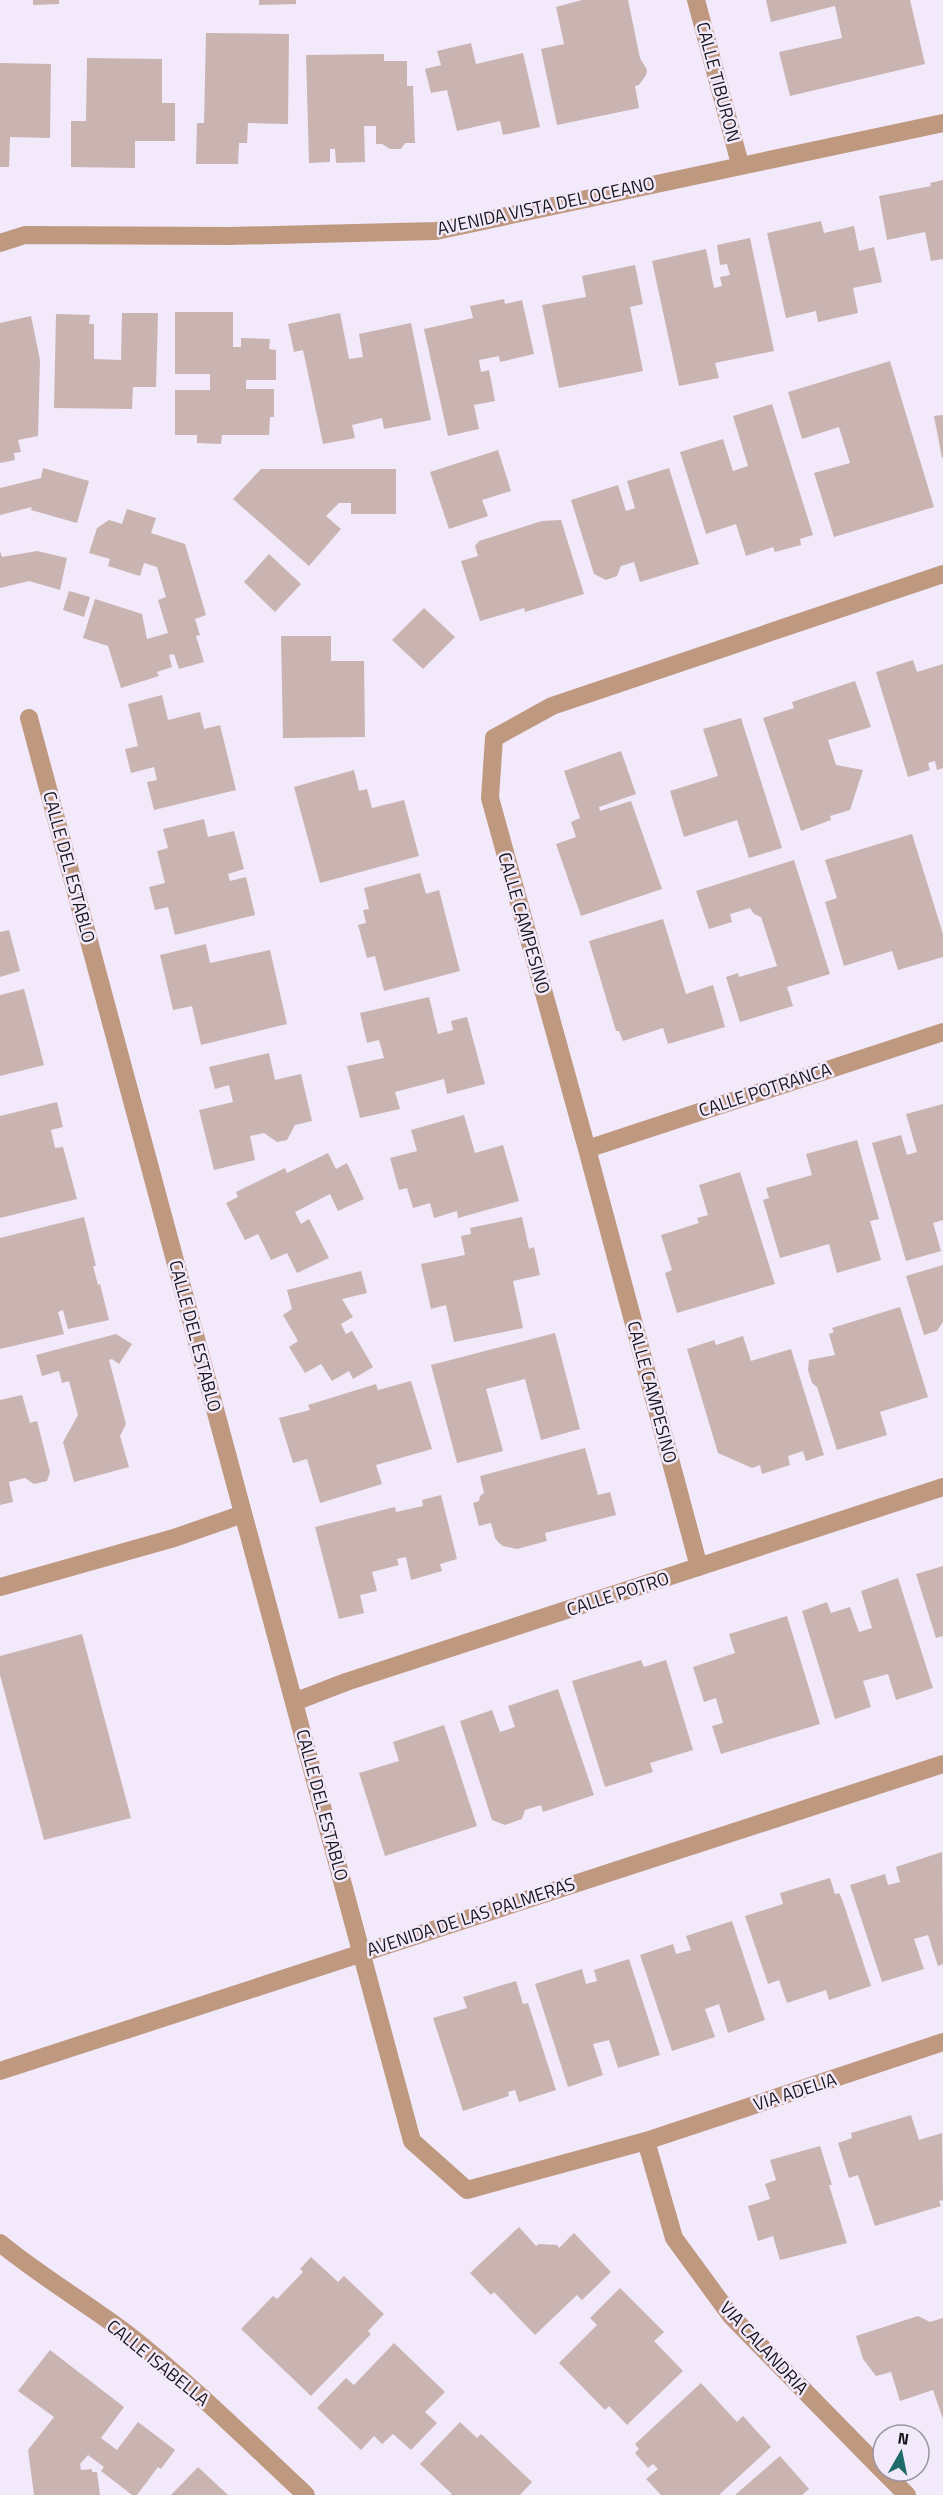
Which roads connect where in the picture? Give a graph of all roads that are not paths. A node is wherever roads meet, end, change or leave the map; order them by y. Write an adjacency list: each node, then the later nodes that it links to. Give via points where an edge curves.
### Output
1 (696, 0): 3 (street, CALLE TIBURON)
2 (943, 123): 3 (street, AVENIDA VISTA DEL OCEANO)
3 (740, 164): 4 (street, AVENIDA VISTA DEL OCEANO, via 436,231 25,235)
4 (0, 243)
5 (943, 574): 8 (street, CALLE CAMPESINO, via 552,706 494,738 490,798)
6 (29, 718): 10 (street, CALLE DEL ESTABLO)
7 (943, 1032): 8 (street, CALLE POTRANCA)
8 (587, 1149): 11 (street, CALLE CAMPESINO)
9 (943, 1487): 11 (street, CALLE POTRO)
10 (243, 1514): 12 (street, via 174,1538); 13 (street, CALLE DEL ESTABLO)
11 (699, 1568): 13 (street, CALLE POTRO)
12 (0, 1587)
13 (294, 1702): 15 (street, CALLE DEL ESTABLO)
14 (943, 1764): 15 (street, AVENIDA DE LAS PALMERAS)
15 (362, 1953): 17 (street, AVENIDA DE LAS PALMERAS); 18 (street, CALLE DEL ESTABLO, via 412,2141 467,2190)
16 (943, 2042): 18 (street, VIA ADELIA)
17 (0, 2071)
18 (646, 2142): 20 (street, VIA CALANDRIA, via 674,2238 731,2316)
19 (0, 2243): 22 (street, CALLE ISABELLA, via 34,2271 125,2332)
20 (871, 2459)
21 (895, 2483): 23 (street, VIA CALANDRIA)
22 (306, 2495)
23 (907, 2495)

